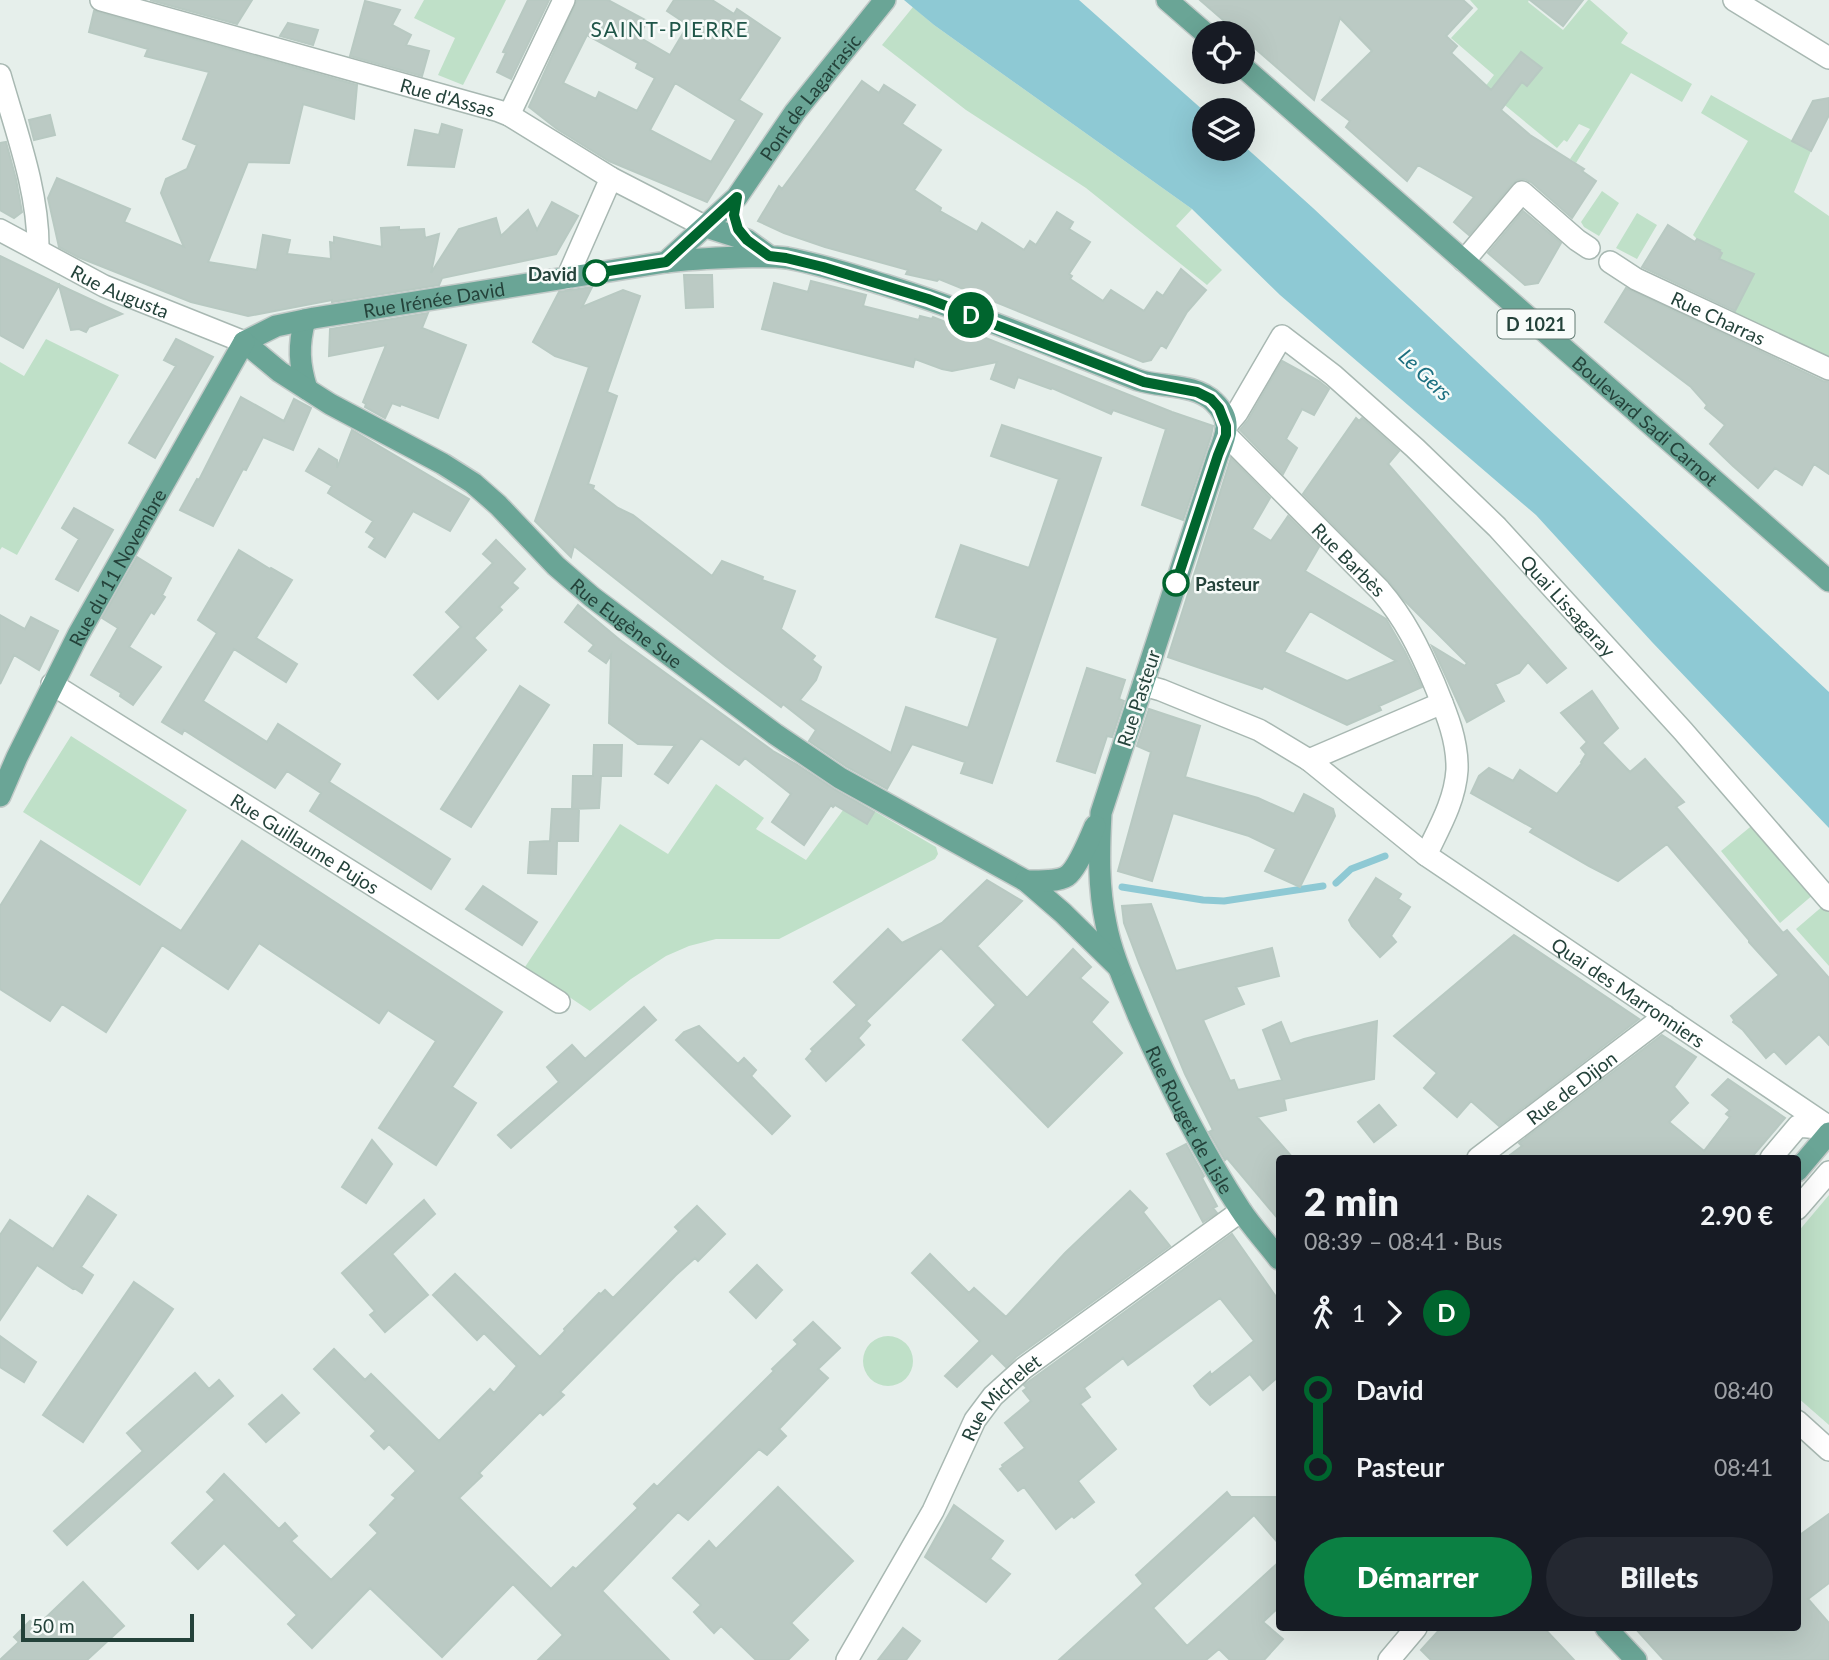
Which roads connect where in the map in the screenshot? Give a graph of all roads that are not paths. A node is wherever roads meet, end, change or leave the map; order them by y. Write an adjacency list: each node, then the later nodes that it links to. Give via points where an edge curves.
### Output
1 (101, 0): 10 (street, Rue d'Assas)
2 (564, 0): 10 (street)
3 (885, 0): 12 (main road, Pont de Lagarrasic, via 794,112)
4 (1167, 0): 6 (main road)
5 (1734, 0): 7 (street)
6 (1192, 22)
7 (1829, 58)
8 (0, 75): 17 (street, via 34,199)
9 (1255, 77): 19 (main road, Boulevard Sadi Carnot / D 1021)
10 (509, 115): 11 (street, Rue d'Assas)
11 (611, 178): 13 (street, Rue d'Assas); 22 (street)
12 (737, 197): 13 (main road, Pont de Lagarrasic); 15 (main road, via 734,215)
13 (705, 227): 15 (main road, Rue d'Assas); 20 (main road, Pont de Lagarrasic)
14 (0, 230): 17 (street, Rue Augusta)
15 (747, 240): 18 (main road, Rue d'Assas)
16 (1589, 248): 19 (street, via 1522,192)
17 (38, 250): 24 (street, Rue Augusta, via 104,286)
18 (769, 256): 20 (main road, Rue Irénée David); 27 (main road, Rue Irénée David, via 928,299 1144,382 1197,392 1219,408)
19 (1465, 261): 28 (main road, Boulevard Sadi Carnot / D 1021)
20 (666, 262): 22 (main road, Rue Irénée David)
21 (1611, 262): 25 (street, Rue Charras, via 1636,279)
22 (567, 278): 23 (main road, Rue Irénée David)
23 (305, 320): 24 (main road, Rue Irénée David, via 275,326); 26 (main road, via 299,355)
24 (244, 342): 26 (main road, Rue Eugène Sue); 29 (main road, Rue du 11 Novembre)
25 (1829, 369)
26 (307, 389): 36 (main road, Rue Eugène Sue, via 473,483 573,582 775,734 840,778)
27 (1226, 430): 30 (main road, Rue Pasteur); 31 (street, Rue Barbès, via 1395,607); 37 (street, Quai Lissagaray, via 1282,336 1333,375 1497,527)
28 (1829, 581)
29 (52, 684): 33 (main road, Rue du 11 Novembre); 39 (street, Rue Guillaume Pujos)
30 (1143, 685): 32 (street, Quai des Marronniers, via 1259,730); 34 (main road, Rue Pasteur)
31 (1442, 703): 32 (street); 35 (street, Rue Barbès, via 1454,736 1457,770 1451,805)
32 (1308, 760): 35 (street, Quai des Marronniers)
33 (0, 796)
34 (1101, 813): 36 (main road, via 1067,876); 38 (main road, Rue Pasteur, via 1100,883 1106,926)
35 (1426, 855): 40 (street, Quai des Marronniers)
36 (1026, 881): 38 (main road, Rue Eugène Sue)
37 (1829, 900)
38 (1119, 968): 47 (main road, Rue Rouget de Lisle, via 1190,1123)
39 (559, 1002)
40 (1665, 1016): 41 (street, Quai des Marronniers); 42 (street, Rue de Dijon)
41 (1829, 1129): 43 (street, via 1798,1126); 44 (main road)
42 (1486, 1155)
43 (1774, 1155)
44 (1801, 1166)
45 (1829, 1172): 46 (street)
46 (1801, 1204)
47 (1241, 1211): 48 (main road, Rue Rouget de Lisle); 53 (street, Rue Michelet, via 1024,1368 993,1396 975,1420 933,1511)
48 (1276, 1255)
49 (1801, 1425): 50 (street)
50 (1829, 1450)
51 (1413, 1631): 54 (street)
52 (1609, 1631): 55 (main road)
53 (847, 1660)
54 (1389, 1660)
55 (1636, 1660)

